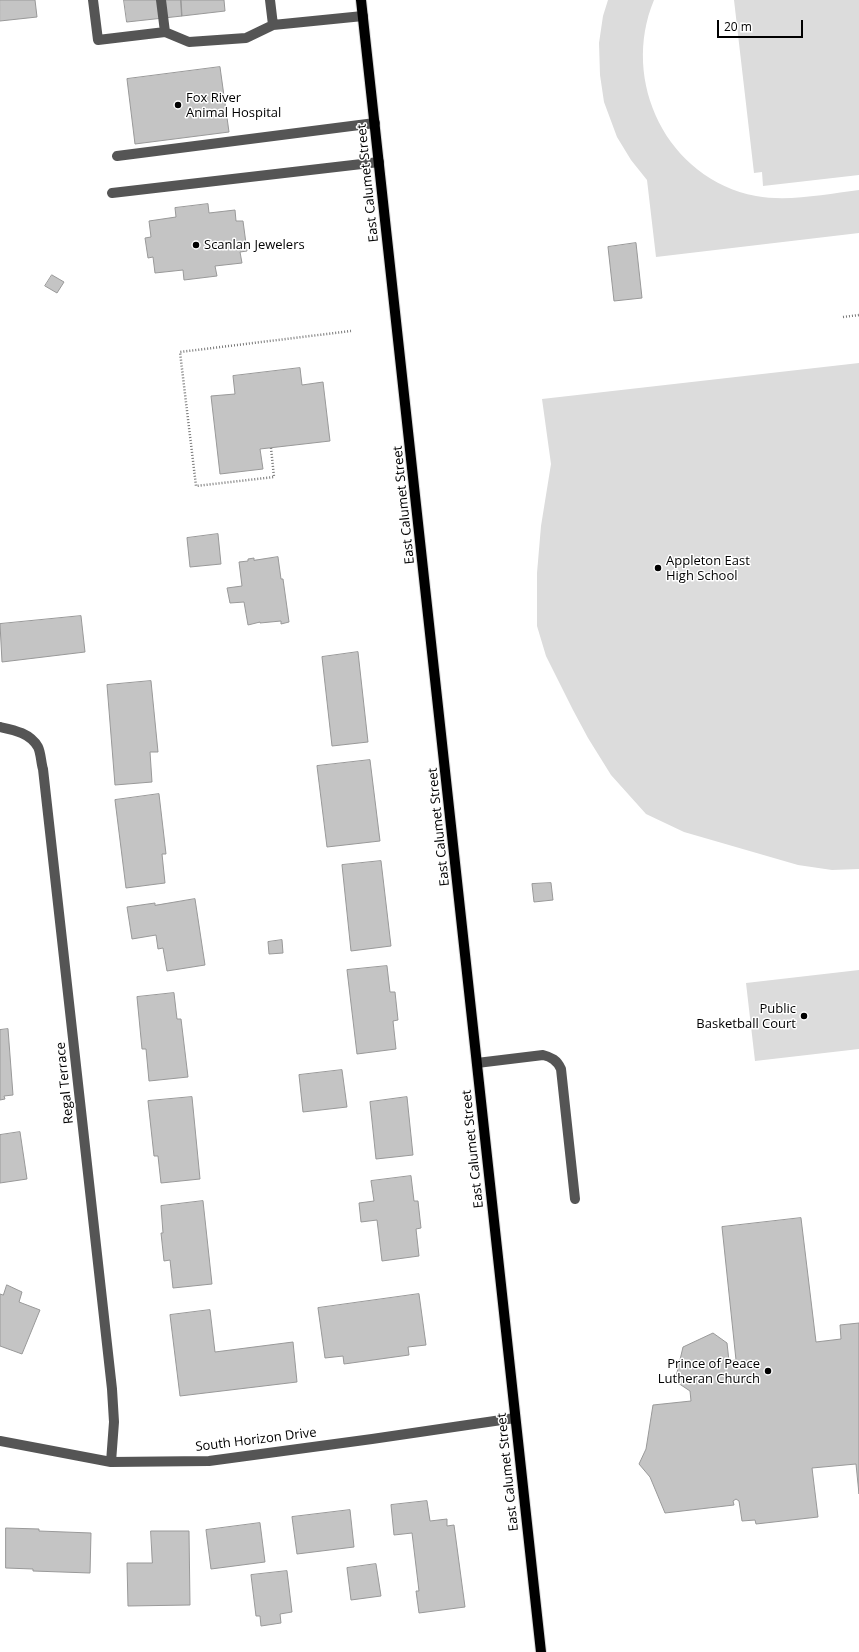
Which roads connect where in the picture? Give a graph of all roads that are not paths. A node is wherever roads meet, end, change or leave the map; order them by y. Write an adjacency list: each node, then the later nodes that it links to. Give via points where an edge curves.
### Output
1 (93, 0): 7 (street, via 98,40)
2 (161, 0): 7 (street)
3 (270, 0): 6 (street)
4 (362, 0): 5 (main road, East Calumet Street)
5 (363, 16): 6 (street); 8 (main road, East Calumet Street)
6 (273, 25): 7 (street, via 246,38 189,42)
7 (165, 32)
8 (375, 123): 9 (street); 10 (main road, East Calumet Street)
9 (117, 156)
10 (379, 162): 11 (street); 13 (main road, East Calumet Street)
11 (112, 193)
12 (0, 727): 17 (street, Regal Terrace, via 25,734 38,747 43,769 112,1389 114,1422)
13 (477, 1063): 14 (street, via 542,1055 551,1057 558,1063); 15 (main road, East Calumet Street)
14 (575, 1200)
15 (515, 1418): 17 (street, South Horizon Drive, via 209,1461); 18 (main road, East Calumet Street)
16 (0, 1441): 17 (street, South Horizon Drive)
17 (111, 1462)
18 (541, 1652)

